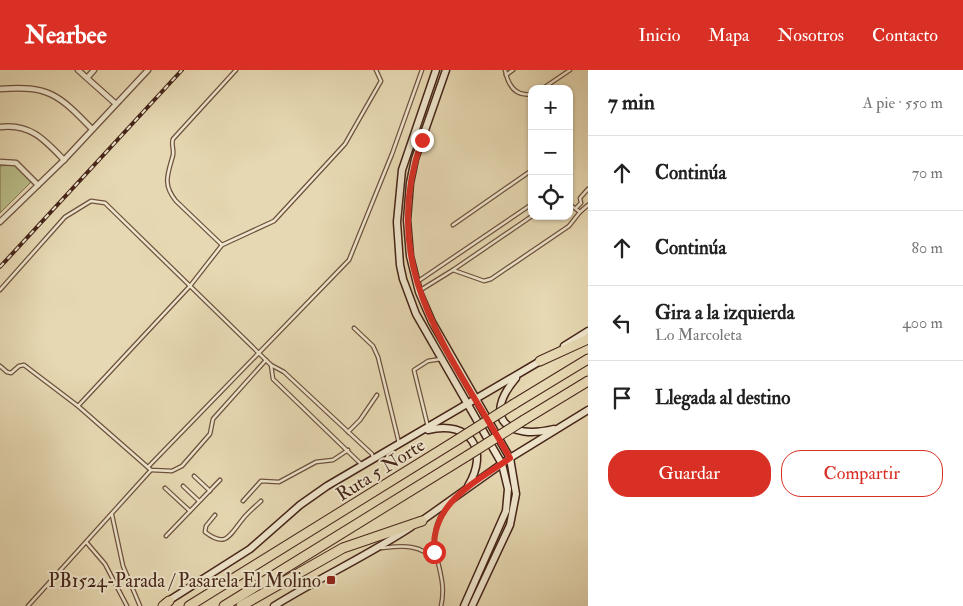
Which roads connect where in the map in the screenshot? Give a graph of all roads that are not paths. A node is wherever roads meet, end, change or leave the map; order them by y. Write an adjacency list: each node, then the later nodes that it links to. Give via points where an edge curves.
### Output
1 (78, 70): 13 (street)
2 (94, 70): 13 (street)
3 (148, 70): 17 (street)
4 (236, 70): 39 (lane, via 173,139 166,179 170,194)
5 (376, 70): 39 (lane, via 381,81 345,144 274,221)
6 (422, 70): 48 (lane, via 349,260)
7 (436, 70): 18 (main road)
8 (446, 70): 19 (main road)
9 (505, 70): 12 (lane)
10 (513, 70): 12 (lane)
11 (570, 70): 14 (lane)
12 (506, 75): 16 (lane, via 516,92)
13 (88, 77): 17 (street)
14 (548, 85)
15 (0, 89): 21 (street, via 31,87 50,93)
16 (528, 94)
17 (116, 104): 21 (street)
18 (418, 119): 19 (main road); 22 (main road)
19 (427, 125): 23 (main road)
20 (0, 127): 24 (street, via 21,127 36,133)
21 (92, 129): 24 (street)
22 (413, 134): 23 (main road); 49 (main road, via 400,182 396,222 398,251 408,296)
23 (422, 140): 41 (main road, via 412,171 408,208 407,234)
24 (64, 160): 27 (street)
25 (0, 162): 27 (street, via 16,163)
26 (528, 173): 37 (lane)
27 (38, 185): 35 (street)
28 (588, 190): 32 (lane)
29 (588, 205): 33 (lane)
30 (573, 206): 32 (lane)
31 (528, 208): 36 (lane)
32 (576, 208): 33 (lane)
33 (580, 212): 40 (lane, via 569,226 490,279 484,281)
34 (528, 219): 38 (lane)
35 (0, 222)
36 (506, 222): 38 (lane); 41 (lane)
37 (453, 226)
38 (511, 230): 40 (lane)
39 (222, 245): 42 (lane)
40 (453, 270): 44 (lane)
41 (416, 282): 44 (main road)
42 (190, 286): 43 (lane, via 105,203 91,201 65,217); 48 (lane); 59 (lane)
43 (0, 290)
44 (419, 292): 58 (main road, via 432,322)
45 (354, 328): 66 (lane, via 373,346 378,357)
46 (588, 331): 52 (main road)
47 (588, 339): 52 (highway)
48 (258, 353): 51 (lane); 72 (lane)
49 (441, 359): 60 (main road); 62 (lane, via 428,361 414,370)
50 (588, 359): 95 (highway, Ruta 5 Norte, bridge)
51 (266, 360): 54 (lane); 72 (lane, via 213,419 210,434 182,466 172,471)
52 (540, 361): 55 (main road)
53 (0, 366): 59 (lane, via 11,373 24,365)
54 (272, 366): 64 (lane, via 284,372); 67 (lane, via 273,379)
55 (522, 372): 58 (main road); 63 (main road, via 502,400 504,421 511,429 525,433)
56 (588, 381): 96 (highway, Ruta 5 Norte, bridge)
57 (376, 395): 64 (lane)
58 (477, 400): 60 (main road); 69 (main road)
59 (78, 406): 72 (lane)
60 (467, 406): 62 (main road); 70 (main road)
61 (588, 410): 63 (main road)
62 (428, 427): 65 (main road)
63 (560, 427): 69 (main road)
64 (348, 432): 68 (lane)
65 (417, 433): 66 (main road); 77 (main road, via 446,427 461,431 470,438 478,461)
66 (399, 443): 68 (main road)
67 (348, 450): 71 (lane); 82 (lane, via 333,460 316,462 280,482 261,481)
68 (373, 458): 71 (main road)
69 (510, 458): 70 (main road); 101 (main road, via 516,485 513,515)
70 (502, 464): 77 (main road); 100 (main road, via 507,480 506,511)
71 (362, 465): 91 (main road, via 305,502 245,553)
72 (149, 468): 84 (lane)
73 (194, 476): 78 (lane)
74 (220, 480): 78 (lane)
75 (183, 486): 81 (lane)
76 (165, 488): 83 (lane)
77 (466, 489): 79 (main road)
78 (210, 491): 81 (lane)
79 (452, 499): 86 (main road); 90 (lane, via 441,514 435,533)
80 (261, 500): 85 (lane, via 230,538 224,540 205,532)
81 (199, 501): 83 (lane)
82 (243, 501)
83 (190, 511): 87 (lane)
84 (112, 515): 88 (lane); 94 (lane, via 123,566)
85 (215, 515)
86 (422, 521): 89 (main road); 97 (highway, via 343,548)
87 (166, 536)
88 (87, 543): 92 (lane); 93 (lane, via 105,564)
89 (377, 549): 90 (lane, via 416,548); 98 (main road, via 328,573)
90 (437, 564): 99 (lane, via 443,587)
91 (164, 604)
92 (28, 606)
93 (127, 606)
94 (140, 606)
95 (189, 606)
96 (224, 606)
97 (241, 606)
98 (274, 606)
99 (442, 606)
100 (464, 606)
101 (472, 606)

